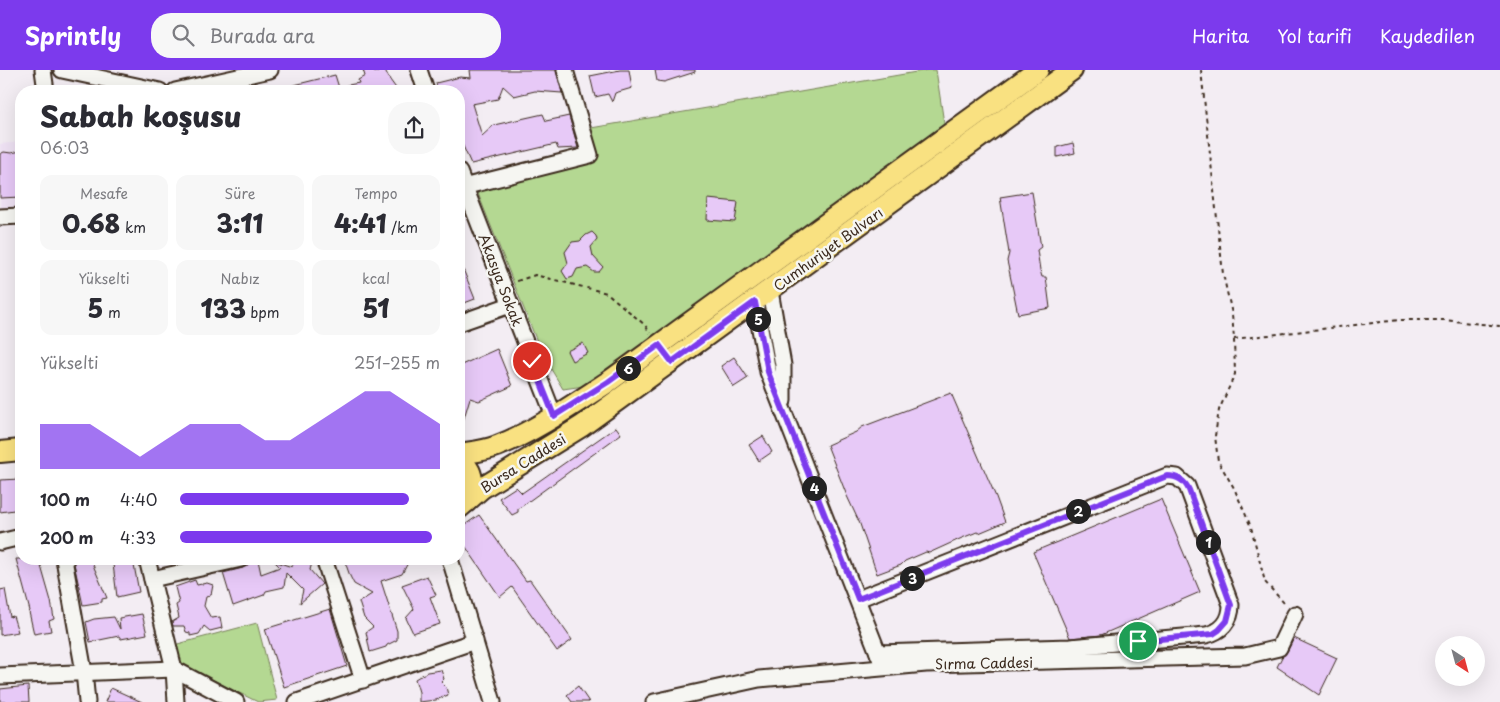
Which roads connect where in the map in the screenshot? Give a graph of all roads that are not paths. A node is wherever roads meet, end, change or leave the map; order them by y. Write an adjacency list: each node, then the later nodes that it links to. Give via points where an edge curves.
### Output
1 (43, 70): 8 (street)
2 (62, 70): 9 (street)
3 (419, 70): 11 (street)
4 (565, 70): 12 (street, via 590,155)
5 (1038, 70): 19 (main road, Cumhuriyet Bulvarı, via 608,382)
6 (1072, 70): 16 (main road, Cumhuriyet Bulvarı)
7 (262, 71): 10 (street)
8 (45, 85)
9 (132, 85)
10 (201, 85)
11 (424, 85)
12 (465, 181)
13 (465, 192): 17 (street, Akasya Sokak)
14 (15, 216): 15 (street)
15 (0, 217)
16 (762, 296): 20 (main road, Cumhuriyet Bulvarı); 37 (street, via 768,372)
17 (510, 305): 18 (street); 19 (street, Akasya Sokak)
18 (465, 321)
19 (554, 416): 23 (main road, Bursa Caddesi, via 497,446)
20 (582, 426): 28 (main road, Bursa Caddesi, via 482,488)
21 (15, 451): 22 (main road)
22 (0, 452)
23 (465, 453)
24 (15, 464): 25 (main road)
25 (0, 465)
26 (465, 466): 27 (main road, Bursa Caddesi, via 473,486)
27 (465, 501)
28 (465, 502)
29 (15, 539): 30 (street)
30 (0, 542)
31 (65, 565): 42 (street)
32 (148, 565): 36 (street)
33 (214, 565): 36 (street)
34 (326, 565): 44 (street)
35 (452, 565): 39 (street)
36 (152, 579): 41 (street)
37 (858, 599): 40 (street); 40 (street, via 1167,476 1177,477 1187,486 1231,605 1224,626 1213,634)
38 (1295, 614): 40 (street, Sırma Caddesi, via 1279,648 1245,656 926,664)
39 (475, 641): 44 (street); 49 (street)
40 (881, 660): 50 (street, Sırma Caddesi, via 759,679)
41 (174, 669): 42 (street); 46 (street); 47 (street)
42 (84, 672): 43 (street); 45 (street)
43 (0, 676)
44 (363, 680): 48 (street)
45 (87, 702)
46 (176, 702)
47 (236, 702)
48 (297, 702)
49 (493, 702)
50 (654, 702)

